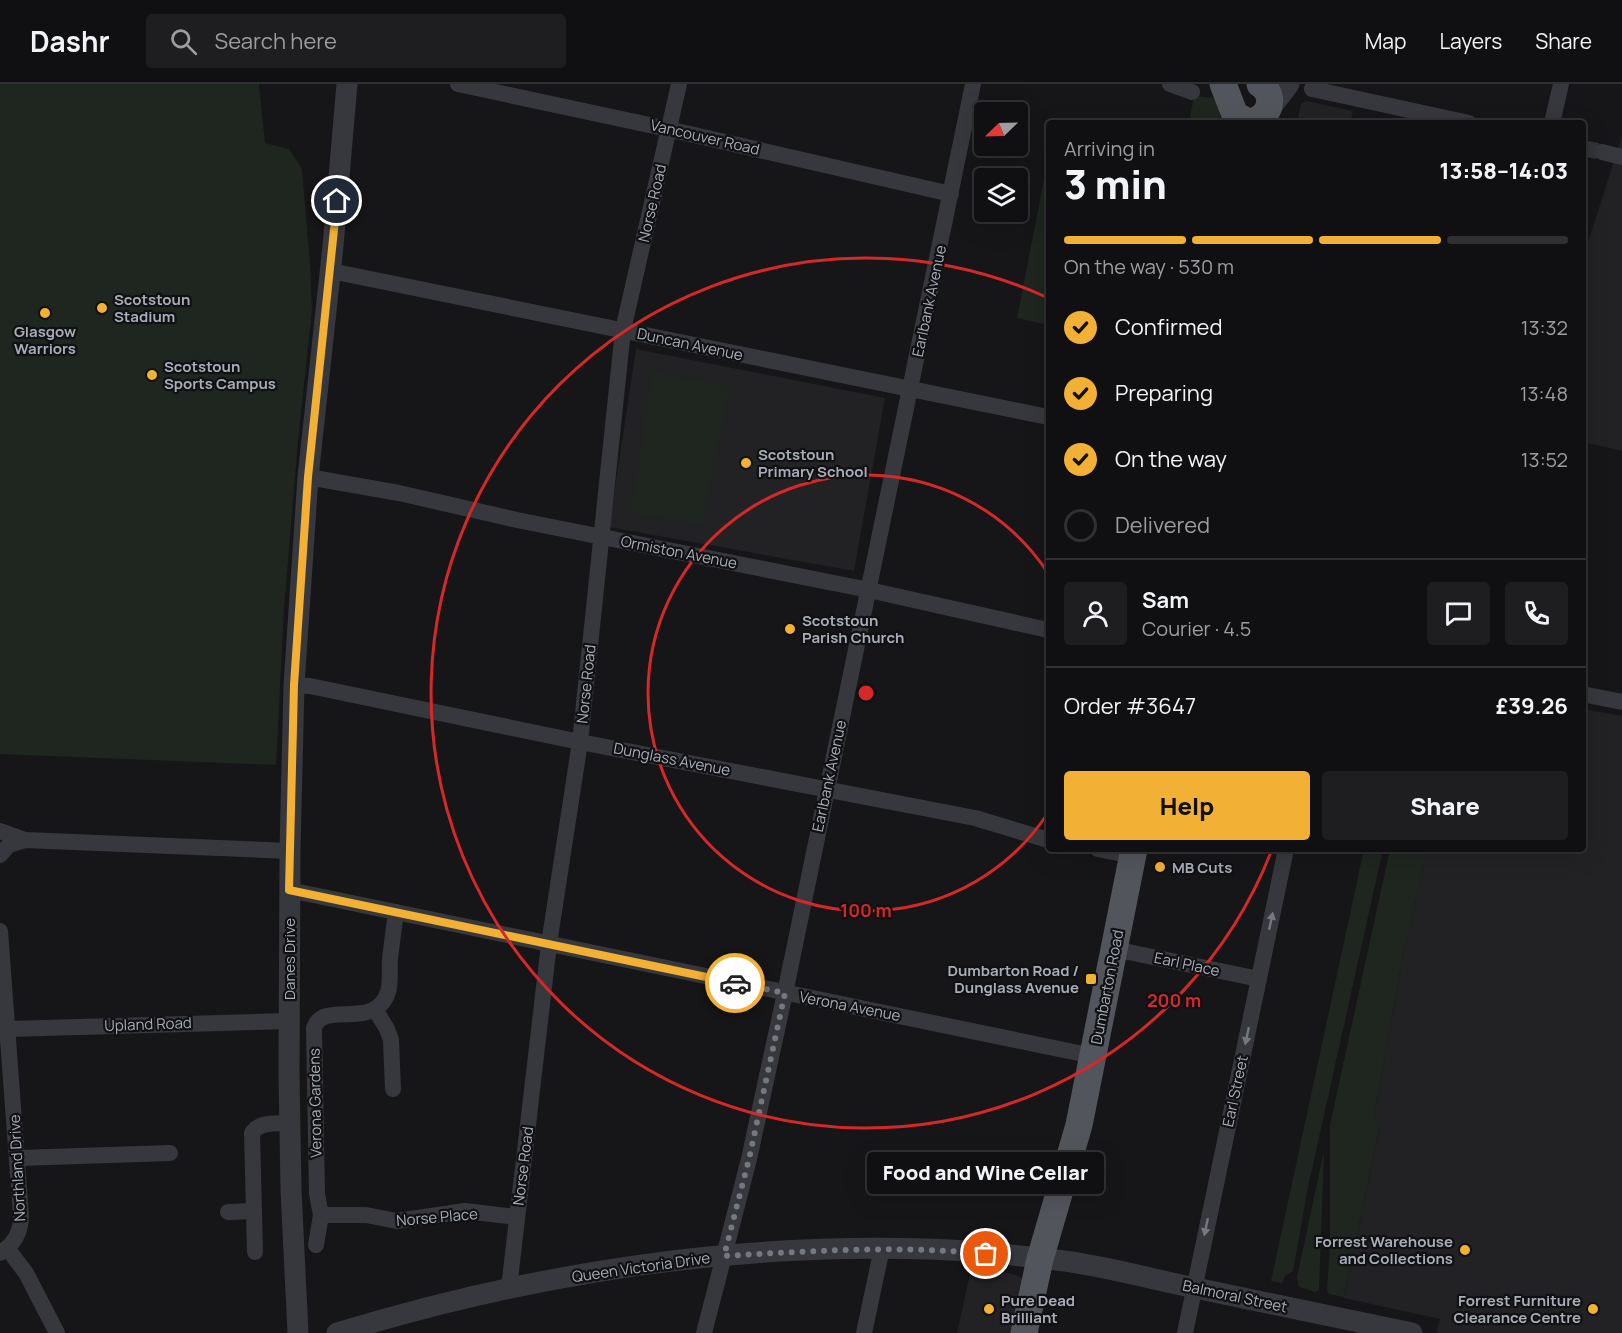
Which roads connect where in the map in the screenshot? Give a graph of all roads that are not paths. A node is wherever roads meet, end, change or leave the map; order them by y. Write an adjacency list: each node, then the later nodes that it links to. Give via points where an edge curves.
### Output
1 (347, 84): 20 (street, Danes Drive)
2 (458, 84): 16 (street, Vancouver Road)
3 (678, 84): 16 (street, Norse Road)
4 (973, 84): 19 (street, Earlbank Avenue)
5 (1170, 84): 10 (street)
6 (1260, 84): 12 (main road, via 1270,98)
7 (1289, 84): 12 (street)
8 (1561, 84): 15 (street)
9 (1312, 89): 14 (street)
10 (1192, 92)
11 (1233, 102): 13 (main road)
12 (1267, 116)
13 (1246, 120)
14 (1455, 120)
15 (1553, 120)
16 (668, 129): 19 (street, Vancouver Road); 21 (street, Norse Road)
17 (1602, 152): 18 (street)
18 (1622, 157)
19 (951, 195): 22 (street, Earlbank Avenue)
20 (331, 271): 21 (street, Duncan Avenue); 24 (street, Danes Drive)
21 (623, 330): 22 (street, Duncan Avenue); 25 (street, Norse Road)
22 (910, 389): 23 (street, Duncan Avenue); 26 (street, Earlbank Avenue)
23 (1046, 417)
24 (308, 477): 25 (street, Ormiston Avenue); 28 (street, Danes Drive)
25 (603, 536): 26 (street, Ormiston Avenue); 31 (street, Norse Road)
26 (869, 590): 27 (street, Ormiston Avenue); 32 (street, Earlbank Avenue)
27 (1046, 630)
28 (294, 685): 31 (street, Dunglass Avenue); 36 (street, Danes Drive)
29 (1586, 695): 30 (street)
30 (1622, 702)
31 (580, 742): 32 (street, Dunglass Avenue); 43 (street, Norse Road)
32 (826, 789): 34 (street, Dunglass Avenue, via 975,818); 46 (street, Earlbank Avenue)
33 (0, 831): 35 (street)
34 (1046, 839)
35 (25, 840): 36 (street); 39 (street, via 9,845)
36 (290, 851): 40 (street, Danes Drive)
37 (1133, 852): 44 (main road, Dumbarton Road)
38 (1285, 852): 45 (street, Earl Street, one-way to 38)
39 (0, 855)
40 (289, 890): 41 (street, Verona Avenue); 48 (street, Danes Drive)
41 (396, 912): 43 (street, Verona Avenue); 47 (street, via 388,991)
42 (0, 931): 49 (street, Northland Drive)
43 (549, 944): 46 (street, Verona Avenue); 58 (street, Norse Road)
44 (1114, 949): 45 (street, Earl Place); 50 (main road, Dumbarton Road)
45 (1259, 979): 65 (street, Earl Street, one-way to 65)
46 (785, 993): 50 (street, Verona Avenue); 63 (street, Earlbank Avenue)
47 (375, 1010): 51 (street, via 391,1040); 57 (street, Verona Gardens, via 325,1015 314,1028 317,1194)
48 (289, 1021): 49 (street, Upland Road); 52 (street, Danes Drive)
49 (8, 1029): 54 (street, Northland Drive)
50 (1093, 1056): 64 (main road, Dumbarton Road, via 1079,1125 1073,1183)
51 (393, 1089)
52 (289, 1123): 55 (street, via 265,1124 252,1133); 68 (street, Danes Drive)
53 (170, 1153): 54 (street)
54 (18, 1158): 61 (street, Northland Drive, via 21,1222 16,1238)
55 (254, 1211): 56 (street); 62 (street)
56 (228, 1212)
57 (321, 1215): 58 (street, Norse Place, via 366,1215 397,1221 465,1211); 59 (street, Verona Gardens)
58 (517, 1217): 66 (street, Norse Road)
59 (316, 1245)
60 (882, 1248): 63 (street, Queen Victoria Drive); 64 (street, Queen Victoria Drive); 71 (street)
61 (4, 1251): 67 (street, via 26,1273)
62 (255, 1252)
63 (724, 1256): 66 (street, Queen Victoria Drive, via 633,1266); 70 (street, Earlbank Avenue)
64 (1049, 1260): 65 (street, Balmoral Street); 72 (main road, Dumbarton Road); 73 (main road, Dumbarton Road)
65 (1193, 1287): 74 (street, Earl Street); 75 (street, Balmoral Street)
66 (509, 1288): 69 (street, Queen Victoria Drive)
67 (57, 1333)
68 (298, 1333)
69 (337, 1333)
70 (704, 1333)
71 (864, 1333)
72 (1024, 1333)
73 (1042, 1333)
74 (1185, 1333)
75 (1412, 1333)

